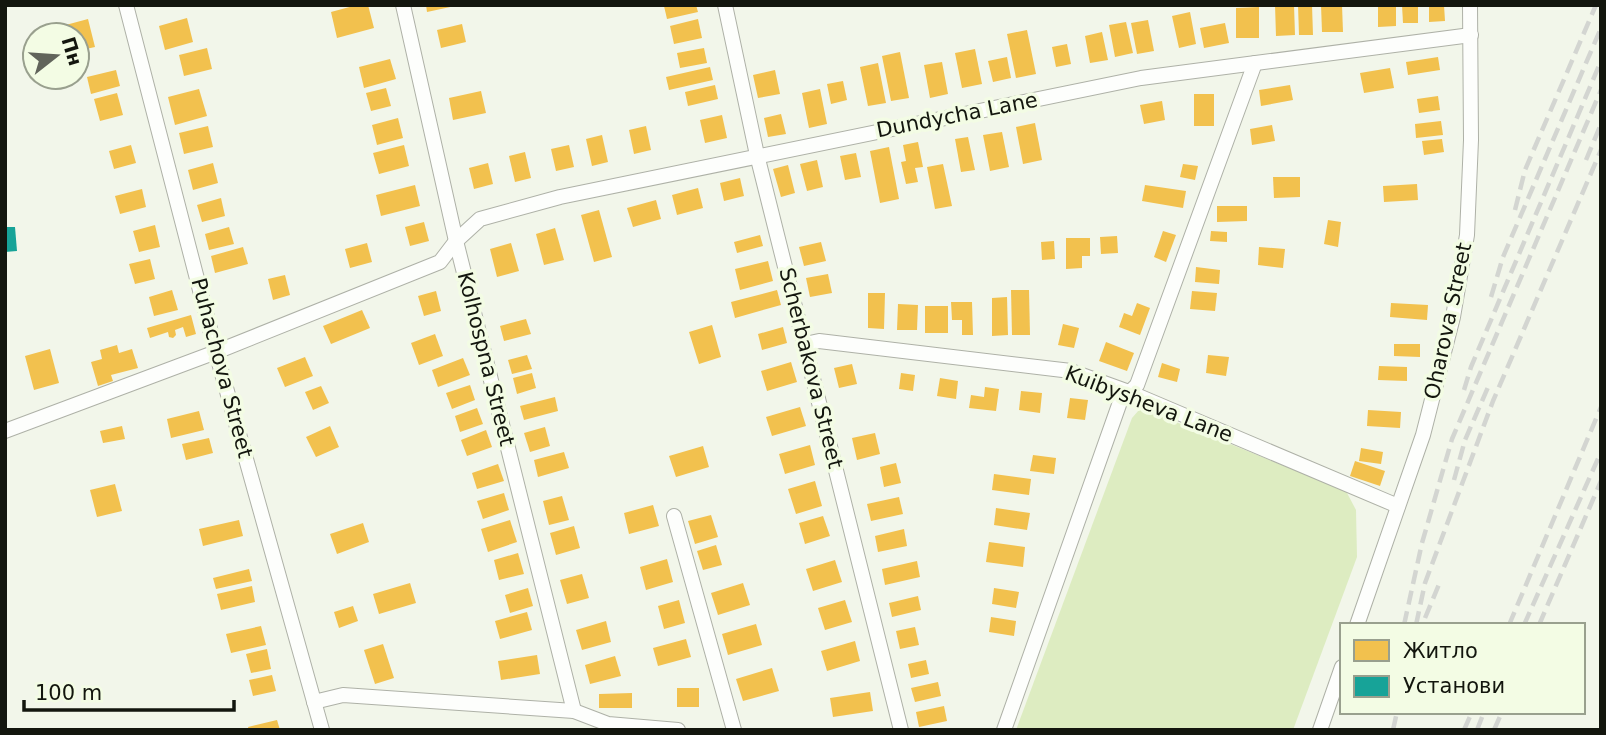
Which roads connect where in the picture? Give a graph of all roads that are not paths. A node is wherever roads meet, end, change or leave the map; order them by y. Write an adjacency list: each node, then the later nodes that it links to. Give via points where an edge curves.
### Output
1 (126, 5): 10 (street, Puhachova Street)
2 (403, 5): 8 (street, Kolhospna Street)
3 (725, 5): 7 (street, Scherbakova Street)
4 (1470, 5): 5 (street, Oharova Street)
5 (1471, 35): 6 (street, Dundycha Lane); 13 (street, Oharova Street, via 1467,235 1447,343 1423,435)
6 (1255, 63): 7 (street, Dundycha Lane, via 1141,78); 11 (street, via 1137,385)
7 (757, 156): 8 (street, Dundycha Lane, via 480,219); 9 (street, Scherbakova Street)
8 (456, 241): 10 (street, Dundycha Lane, via 440,262); 18 (street, Kolhospna Street)
9 (805, 344): 11 (street, Kuibysheva Lane, via 818,341 1071,370); 23 (street, Scherbakova Street)
10 (216, 352): 12 (street, Dundycha Lane); 17 (street, Puhachova Street)
11 (1129, 392): 13 (street, Kuibysheva Lane); 24 (street, via 1120,402)
12 (5, 430)
13 (1398, 506): 15 (street, Oharova Street)
14 (674, 516): 22 (street)
15 (1358, 623)
16 (1340, 673): 25 (street)
17 (314, 702): 18 (street, via 343,695); 20 (street, Puhachova Street)
18 (575, 711): 19 (street, via 608,724)
19 (655, 729): 21 (street)
20 (322, 730)
21 (678, 730)
22 (734, 730)
23 (901, 730)
24 (1004, 730)
25 (1320, 730)

